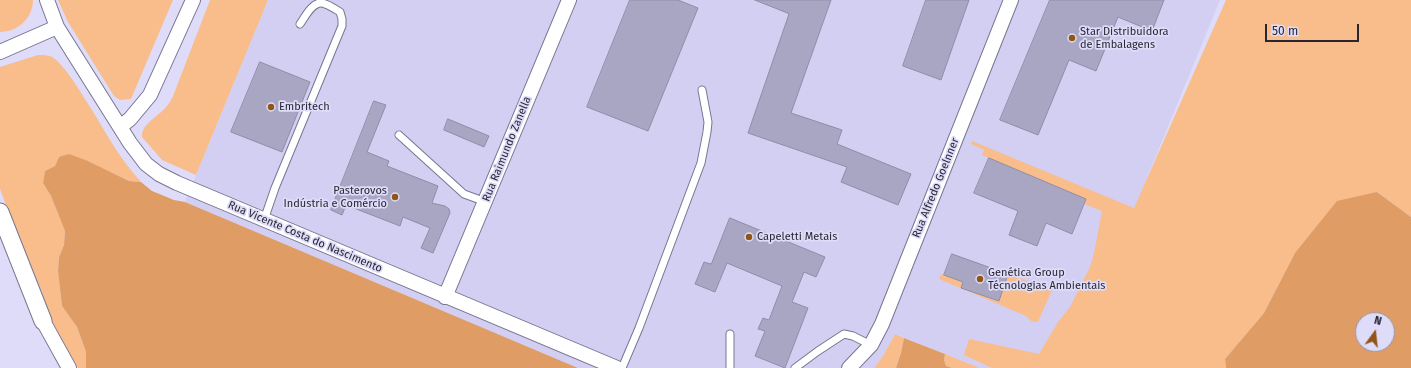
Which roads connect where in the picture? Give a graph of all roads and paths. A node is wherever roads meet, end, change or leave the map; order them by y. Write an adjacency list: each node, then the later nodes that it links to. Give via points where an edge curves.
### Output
1 (47, 0): 6 (street, Rua Vicente Costa do Nascimento)
2 (193, 0): 9 (street, via 150,95)
3 (569, 0): 11 (street, Rua Raimundo Zanella)
4 (1011, 0): 17 (street, Rua Alfredo Goelnner, via 882,324)
5 (300, 24): 13 (lane, via 312,7 323,3 340,12 342,19 342,26)
6 (56, 28): 7 (street); 9 (street, Rua Vicente Costa do Nascimento)
7 (0, 52)
8 (702, 90): 20 (lane, via 708,122 701,163)
9 (120, 127): 13 (street, Rua Vicente Costa do Nascimento, via 146,164 159,174)
10 (399, 135): 11 (lane, via 464,194)
11 (486, 202): 14 (street, Rua Raimundo Zanella)
12 (0, 212): 15 (street)
13 (264, 220): 14 (street, Rua Vicente Costa do Nascimento)
14 (446, 297): 19 (street, Rua Vicente Costa do Nascimento)
15 (42, 321): 18 (street)
16 (730, 334): 21 (lane)
17 (871, 345): 22 (lane, via 844,334); 23 (street, Rua Alfredo Goelnner)
18 (69, 368)
19 (617, 368)
20 (622, 368)
21 (730, 368)
22 (795, 368)
23 (849, 368)

